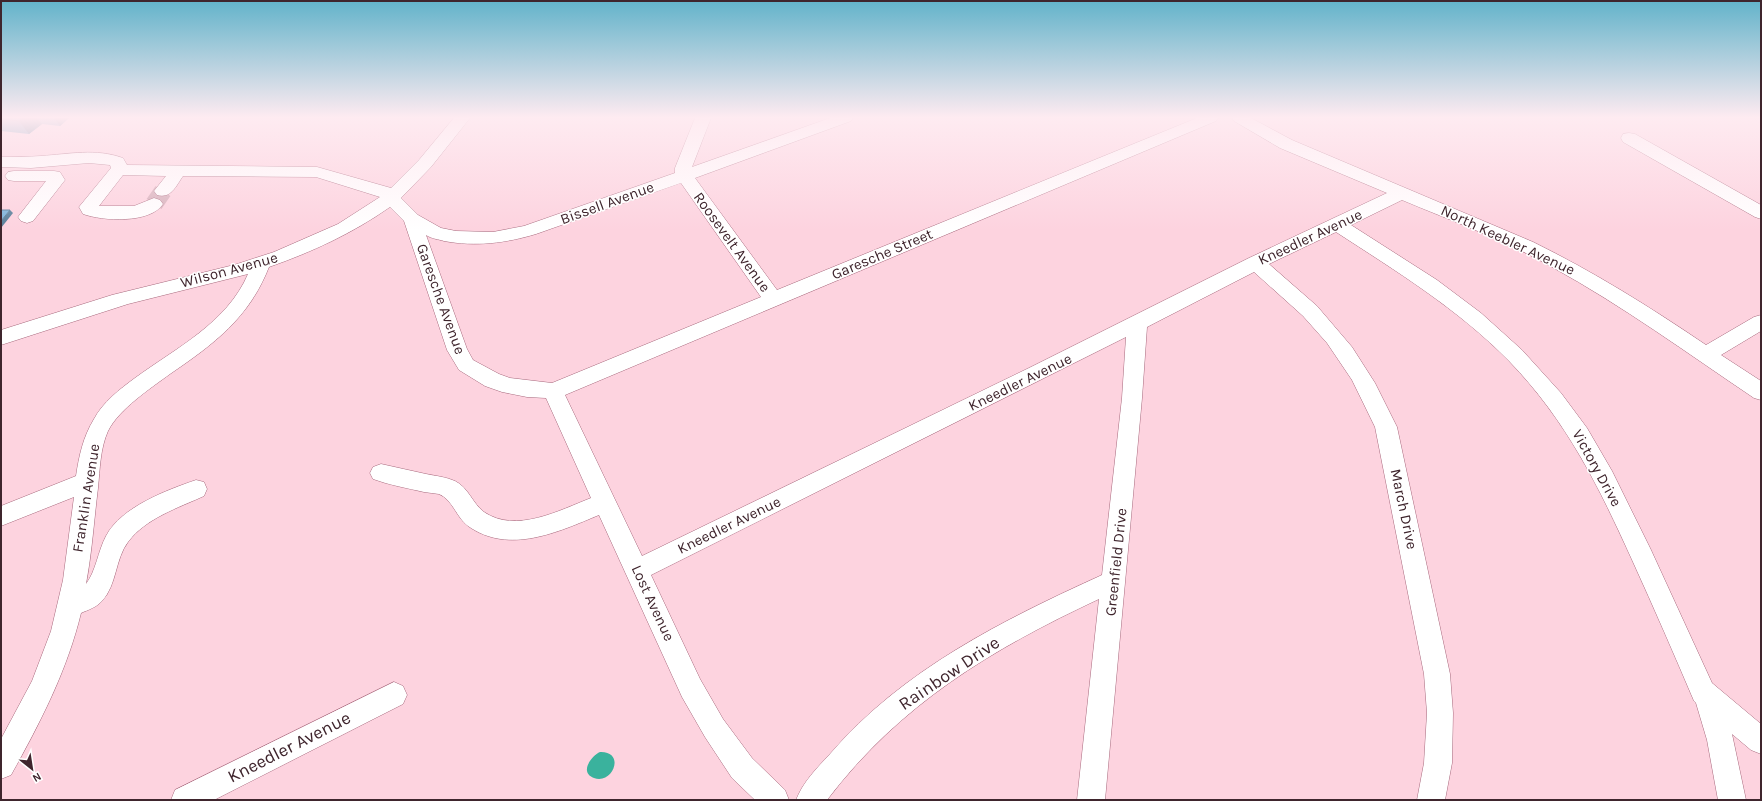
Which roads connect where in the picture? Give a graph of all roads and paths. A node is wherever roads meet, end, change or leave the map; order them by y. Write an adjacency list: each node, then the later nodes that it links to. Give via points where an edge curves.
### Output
1 (47, 155): 8 (street)
2 (431, 155): 15 (street, Wilson Avenue, via 416,174)
3 (688, 155): 12 (street, Roosevelt Avenue, via 683,168)
4 (739, 155): 12 (street, Bissell Avenue)
5 (1120, 155): 22 (street, Garesche Street)
6 (1313, 155): 14 (street, North Keebler Avenue)
7 (1660, 155): 16 (street)
8 (69, 158): 9 (street); 10 (street, via 112,159)
9 (1, 162)
10 (120, 168): 11 (street); 11 (street, via 88,207 89,210 138,212 150,209)
11 (179, 170): 15 (street, via 318,172)
12 (684, 175): 18 (street, Bissell Avenue, via 512,235 493,238 456,237 436,233); 22 (street, Roosevelt Avenue)
13 (1, 176): 17 (street, via 54,176 56,180)
14 (1402, 193): 19 (street, Kneedler Avenue); 26 (street, North Keebler Avenue, via 1561,262)
15 (392, 196): 18 (street, Garesche Avenue); 21 (street, Wilson Avenue, via 368,214 320,240)
16 (1761, 213)
17 (27, 217)
18 (412, 219): 27 (street, Garesche Avenue, via 457,350 466,365 492,380 509,386)
19 (1338, 225): 20 (street, Kneedler Avenue); 37 (street, Victory Drive, via 1463,309 1515,355 1541,383 1587,446 1599,468)
20 (1256, 263): 24 (street, Kneedler Avenue); 45 (street, March Drive, via 1318,319 1337,342 1369,390 1386,427 1437,674 1440,713 1438,763)
21 (262, 264): 25 (street, Wilson Avenue, via 128,297); 30 (street, Franklin Avenue, via 248,296 214,334 115,407 93,441)
22 (774, 300): 27 (street, Garesche Street)
23 (1761, 322): 26 (street)
24 (1137, 324): 34 (street, Kneedler Avenue); 35 (street, Greenfield Drive)
25 (1, 338)
26 (1705, 355): 28 (street, North Keebler Avenue)
27 (553, 391): 32 (street, Lost Avenue)
28 (1761, 392)
29 (381, 473): 32 (street, via 449,488 459,496 476,519 504,531 538,528)
30 (87, 482): 33 (street); 36 (street, Franklin Avenue)
31 (196, 489): 36 (street, via 145,514 124,529 110,551 98,587 92,594)
32 (605, 502): 34 (street, Lost Avenue)
33 (1, 516)
34 (638, 570): 42 (street, Lost Avenue, via 691,688 714,728 742,768)
35 (1114, 581): 43 (street, Rainbow Drive, via 1006,634 932,680 903,701 863,737); 44 (street, Greenfield Drive)
36 (70, 606): 40 (street, Franklin Avenue, via 60,644 46,680 24,727)
37 (1707, 694): 39 (street); 46 (street, Victory Drive, via 1727,769)
38 (394, 695): 41 (street, Kneedler Avenue)
39 (1761, 741)
40 (1, 765)
41 (185, 800)
42 (775, 800)
43 (810, 800)
44 (1091, 800)
45 (1431, 800)
46 (1732, 800)

